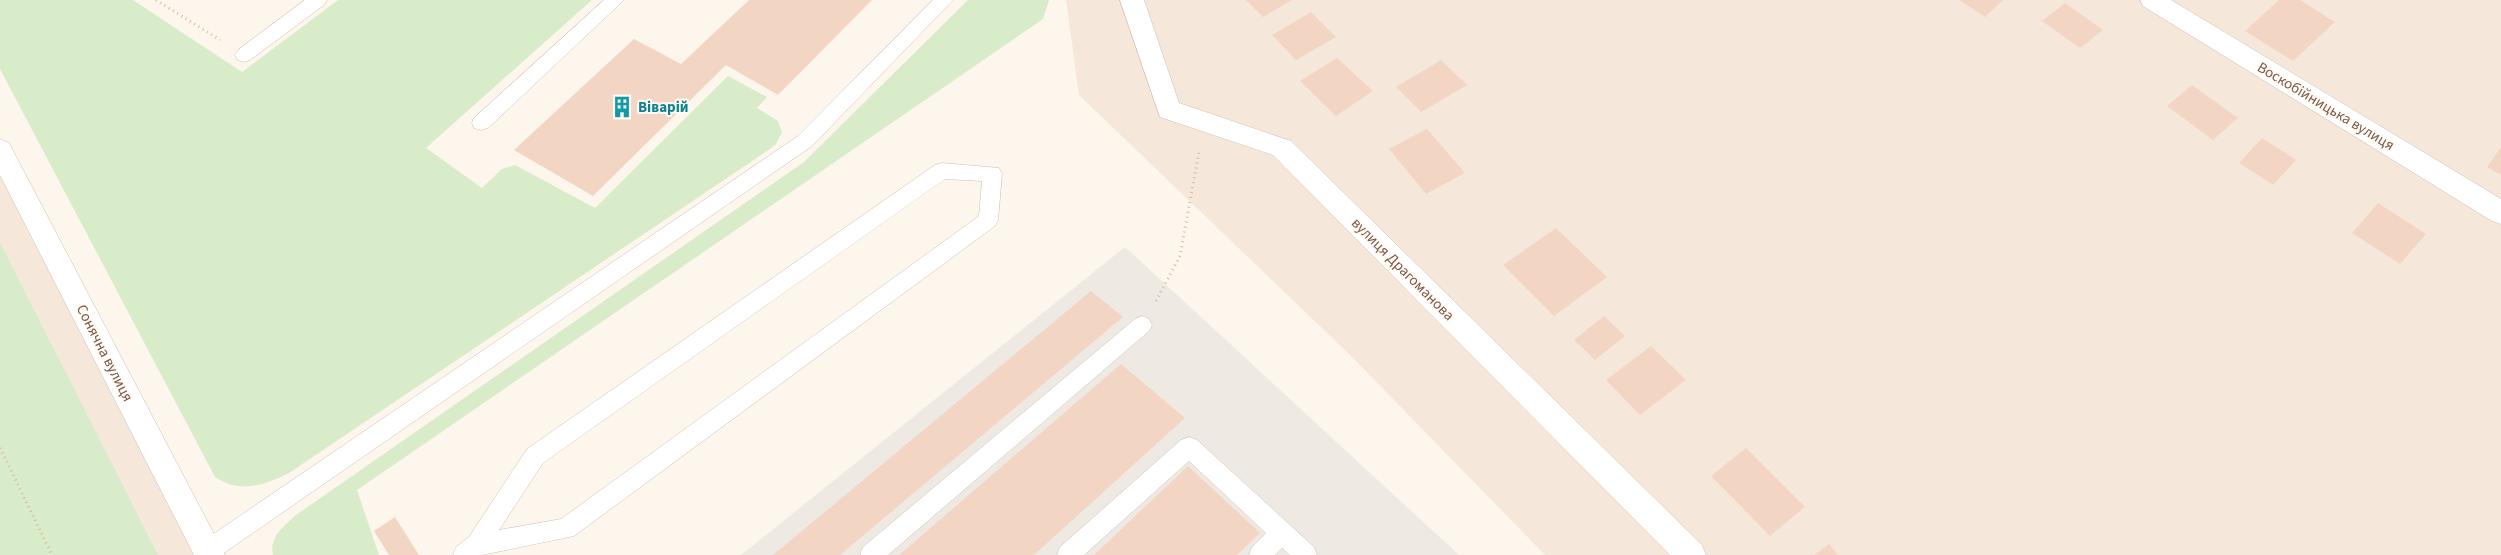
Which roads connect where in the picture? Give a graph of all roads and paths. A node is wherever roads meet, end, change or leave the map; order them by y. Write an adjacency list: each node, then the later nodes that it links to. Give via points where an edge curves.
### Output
1 (156, 0): 7 (path)
2 (318, 0): 7 (lane)
3 (615, 0): 9 (lane)
4 (944, 0): 16 (lane, via 805,141)
5 (1132, 0): 8 (street, вулиця Драгоманова, via 1169,110)
6 (2152, 0): 11 (street, Воскобійницька вулиця)
7 (244, 55)
8 (1205, 122): 12 (path, via 1180,256); 22 (street, вулиця Драгоманова, via 1282,148)
9 (481, 123)
10 (0, 150): 16 (street, Сонячна вулиця)
11 (2501, 213)
12 (1142, 325): 18 (lane)
13 (0, 448): 17 (path)
14 (1282, 533): 19 (lane, via 1189,447); 20 (lane); 21 (lane)
15 (471, 550): 15 (lane, via 535,456 942,171 992,174 988,220 574,524 566,529)
16 (209, 553)
17 (52, 555)
18 (871, 555)
19 (1068, 555)
20 (1260, 555)
21 (1306, 555)
22 (1691, 555)

